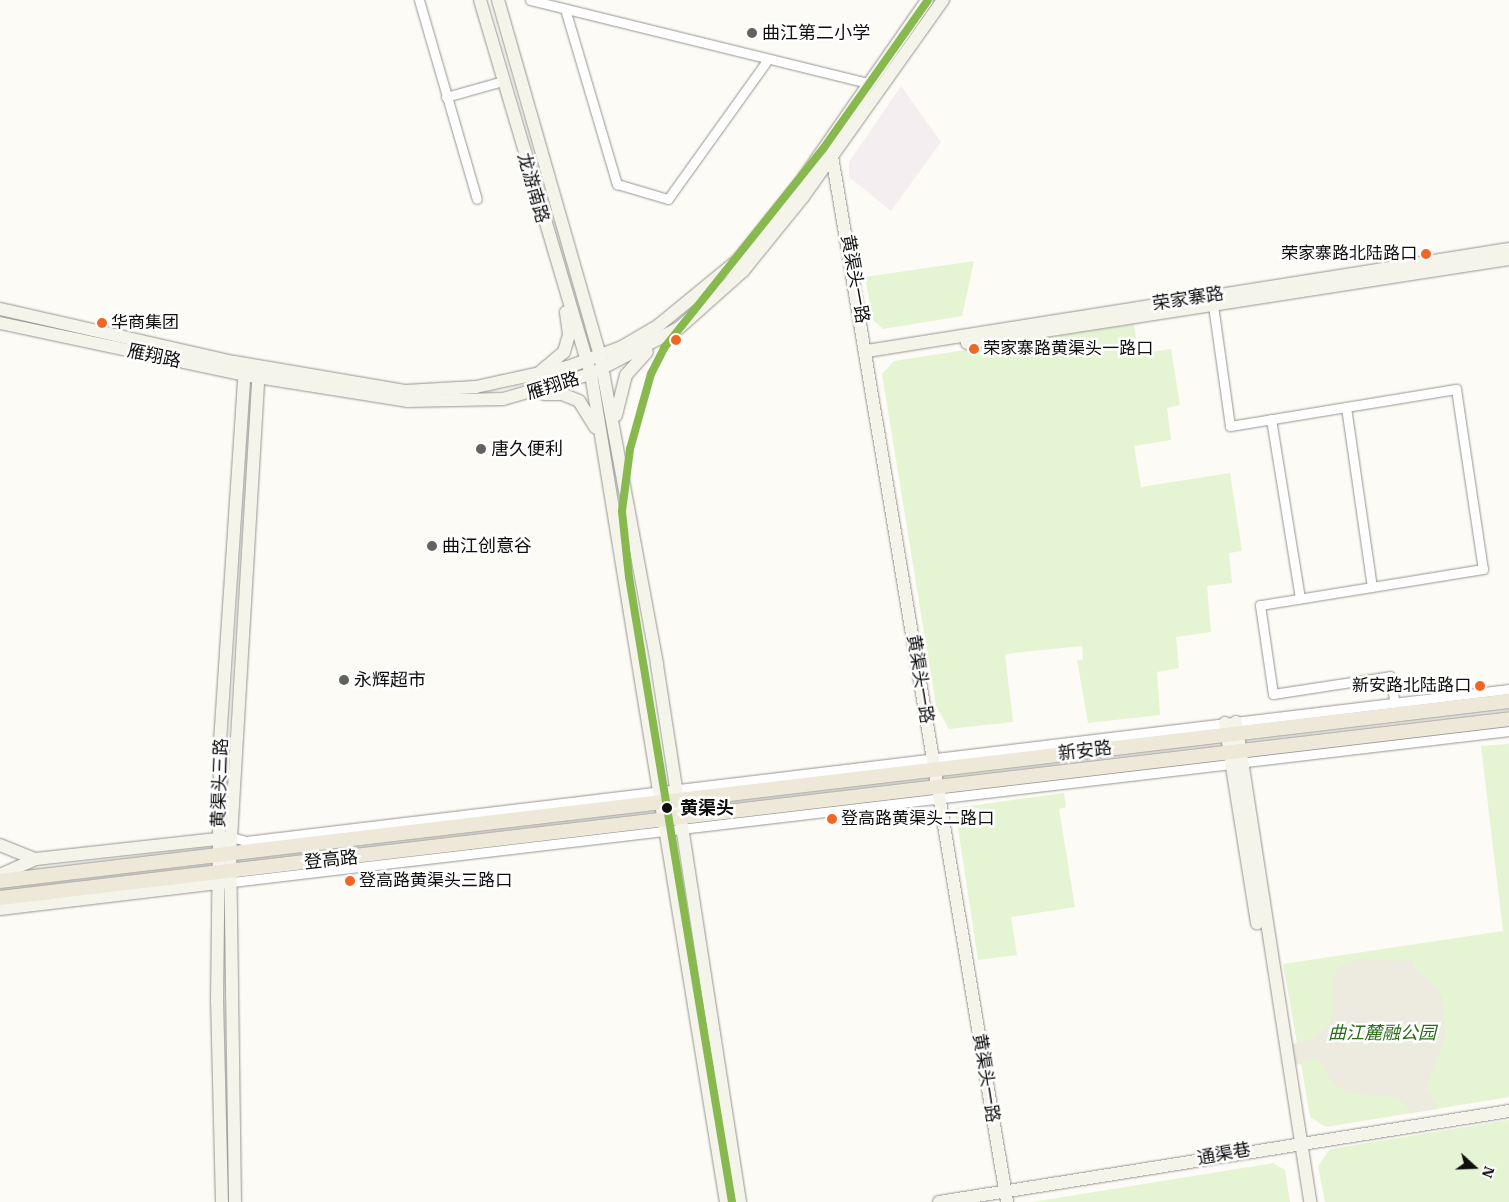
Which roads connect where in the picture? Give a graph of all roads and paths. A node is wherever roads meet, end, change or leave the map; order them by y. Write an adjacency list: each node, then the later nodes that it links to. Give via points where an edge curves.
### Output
1 (418, 0): 11 (street)
2 (480, 0): 9 (street, 龙游南路)
3 (498, 0): 22 (street, 龙游南路)
4 (530, 0): 7 (street)
5 (927, 0): 10 (street, 雁翔路)
6 (943, 0): 12 (street, 雁翔路)
7 (565, 9): 8 (street); 8 (street, via 618,184 668,199)
8 (766, 62): 10 (street)
9 (503, 81): 11 (street); 16 (street, 龙游南路)
10 (867, 83): 22 (street, 雁翔路, via 800,183 732,266 672,317)
11 (446, 97): 13 (street)
12 (832, 156): 20 (street, 雁翔路, via 743,271 692,318); 21 (street, 黄渠头一路)
13 (477, 199)
14 (1509, 249): 21 (street, 荣家寨路)
15 (1509, 259): 17 (street, 荣家寨路)
16 (564, 292): 23 (street, 龙游南路); 28 (street, via 567,346 557,360)
17 (1213, 305): 21 (street, 荣家寨路); 31 (street, via 1230,426)
18 (0, 309): 25 (street, 雁翔路)
19 (0, 324): 25 (street, 雁翔路)
20 (661, 338): 24 (street, 雁翔路); 32 (street, via 626,376 618,399)
21 (867, 355): 43 (street, 黄渠头一路)
22 (600, 356): 23 (street, 雁翔路); 24 (street, 龙游南路)
23 (587, 361): 27 (street, 龙游南路); 28 (street, 雁翔路)
24 (603, 369): 27 (street, 雁翔路); 32 (street, 龙游南路)
25 (245, 370): 26 (street, 雁翔路); 49 (street, 黄渠头三路)
26 (259, 372): 28 (street, 雁翔路, via 405,391 463,389); 29 (street, 雁翔路, via 407,401 466,403); 49 (street, 黄渠头三路)
27 (591, 374): 29 (street, 雁翔路); 33 (street, 龙游南路)
28 (532, 377)
29 (526, 394): 33 (street, via 562,394 579,402)
30 (1346, 407): 31 (street); 34 (street); 34 (street, via 1456,389 1483,568)
31 (1271, 419): 35 (street)
32 (615, 435): 45 (street)
33 (602, 443): 46 (street, 龙游南路)
34 (1372, 587): 35 (street)
35 (1300, 598): 38 (street, via 1260,605 1273,694 1390,676)
36 (1509, 689): 38 (street)
37 (1509, 701): 40 (main road, 新安路)
38 (1395, 703): 40 (street)
39 (1509, 719): 42 (main road, 新安路)
40 (1232, 728): 42 (street); 43 (main road, 新安路)
41 (1509, 731): 42 (street)
42 (1235, 758): 44 (main road, 新安路); 62 (street)
43 (934, 764): 44 (street, 黄渠头一路); 45 (main road, 新安路)
44 (939, 793): 47 (main road, 新安路); 63 (street, 黄渠头一路)
45 (678, 795): 46 (main road, 新安路); 47 (street)
46 (660, 797): 48 (street, 龙游南路); 49 (street, via 246,841); 52 (main road, 登高路)
47 (682, 825): 48 (main road, 新安路); 67 (street)
48 (663, 827): 54 (main road, 登高路); 66 (street, 龙游南路)
49 (225, 838): 51 (street); 52 (street, 黄渠头三路)
50 (0, 845): 51 (street, via 14,854)
51 (36, 859): 53 (street)
52 (222, 860): 54 (main road, 登高路); 55 (main road, 登高路); 56 (street, 黄渠头三路); 57 (main road, 登高路)
53 (0, 875)
54 (232, 877): 56 (street); 65 (street)
55 (0, 881)
56 (218, 883): 60 (street); 64 (street, 黄渠头三路)
57 (25, 894): 58 (main road, 登高路); 59 (street)
58 (0, 898)
59 (0, 905)
60 (0, 909)
61 (1509, 1111): 62 (street, 通渠巷)
62 (1298, 1143): 63 (street, 通渠巷); 69 (street); 70 (street)
63 (1006, 1196): 68 (street, 通渠巷)
64 (222, 1202)
65 (235, 1202)
66 (726, 1202)
67 (740, 1202)
68 (939, 1202)
69 (1304, 1202)
70 (1310, 1202)

